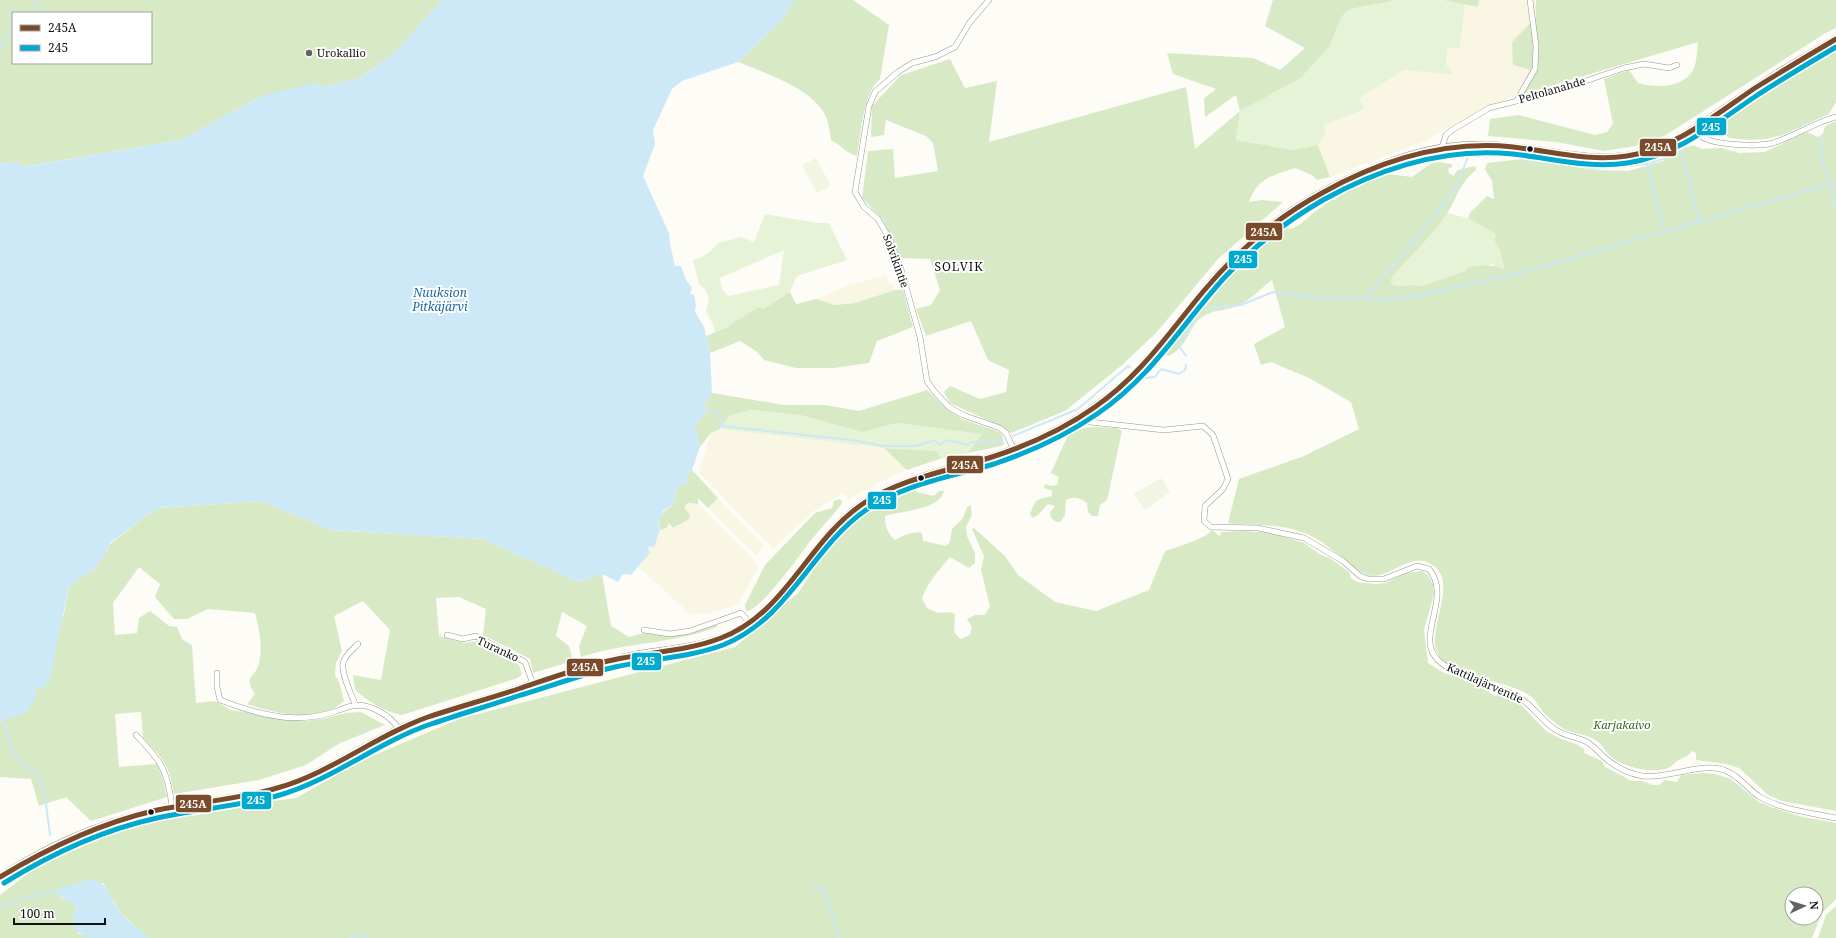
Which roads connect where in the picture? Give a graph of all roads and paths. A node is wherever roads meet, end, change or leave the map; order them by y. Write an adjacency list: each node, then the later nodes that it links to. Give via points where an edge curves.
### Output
1 (989, 0): 10 (street, Solvikintie, via 970,22 955,46 935,57 912,63 875,92 869,106 855,192 889,238 901,269 920,337 927,381 949,407 963,415 1000,428)
2 (1530, 0): 5 (street, via 1536,46 1535,69)
3 (1836, 39): 7 (street, via 1796,61)
4 (1677, 65): 5 (street, Peltolanahde, via 1669,68 1644,64 1553,92)
5 (1517, 100): 8 (street, Peltolanahde, via 1489,108 1452,130 1446,135)
6 (1836, 117): 7 (street, via 1761,145 1718,142 1706,139)
7 (1693, 131): 8 (street, via 1660,149 1612,159 1499,146)
8 (1442, 147): 9 (street, via 1368,170 1324,191 1286,214 1243,249 1221,271 1159,349 1134,375 1100,404)
9 (1077, 419): 10 (street); 21 (street, Kattilajärventie, via 1164,430 1198,426 1209,429 1228,479 1223,489 1205,506 1204,521 1211,527 1258,528 1304,538 1368,579 1384,579 1417,566 1429,569 1438,583 1430,646 1438,661 1458,673 1516,695 1556,730 1587,742 1621,769 1643,776 1693,770 1724,770 1739,778 1754,793 1766,800)
10 (1014, 450): 11 (street, via 913,479 865,503 839,523 780,598)
11 (750, 623): 12 (street, via 741,613 690,631 670,634); 16 (street, via 706,644 616,659)
12 (644, 630)
13 (447, 635): 16 (street, Turanko, via 463,639 476,636 525,662)
14 (358, 644): 17 (street, via 343,664)
15 (217, 673): 17 (street, via 220,700 238,707 283,717 306,717)
16 (533, 684): 18 (street)
17 (356, 706): 18 (street, via 373,709 395,723)
18 (399, 729): 20 (street, via 316,774 288,785 245,796)
19 (136, 735): 20 (street, via 159,760 167,775)
20 (172, 807): 22 (street, via 75,837)
21 (1836, 818)
22 (0, 877)

